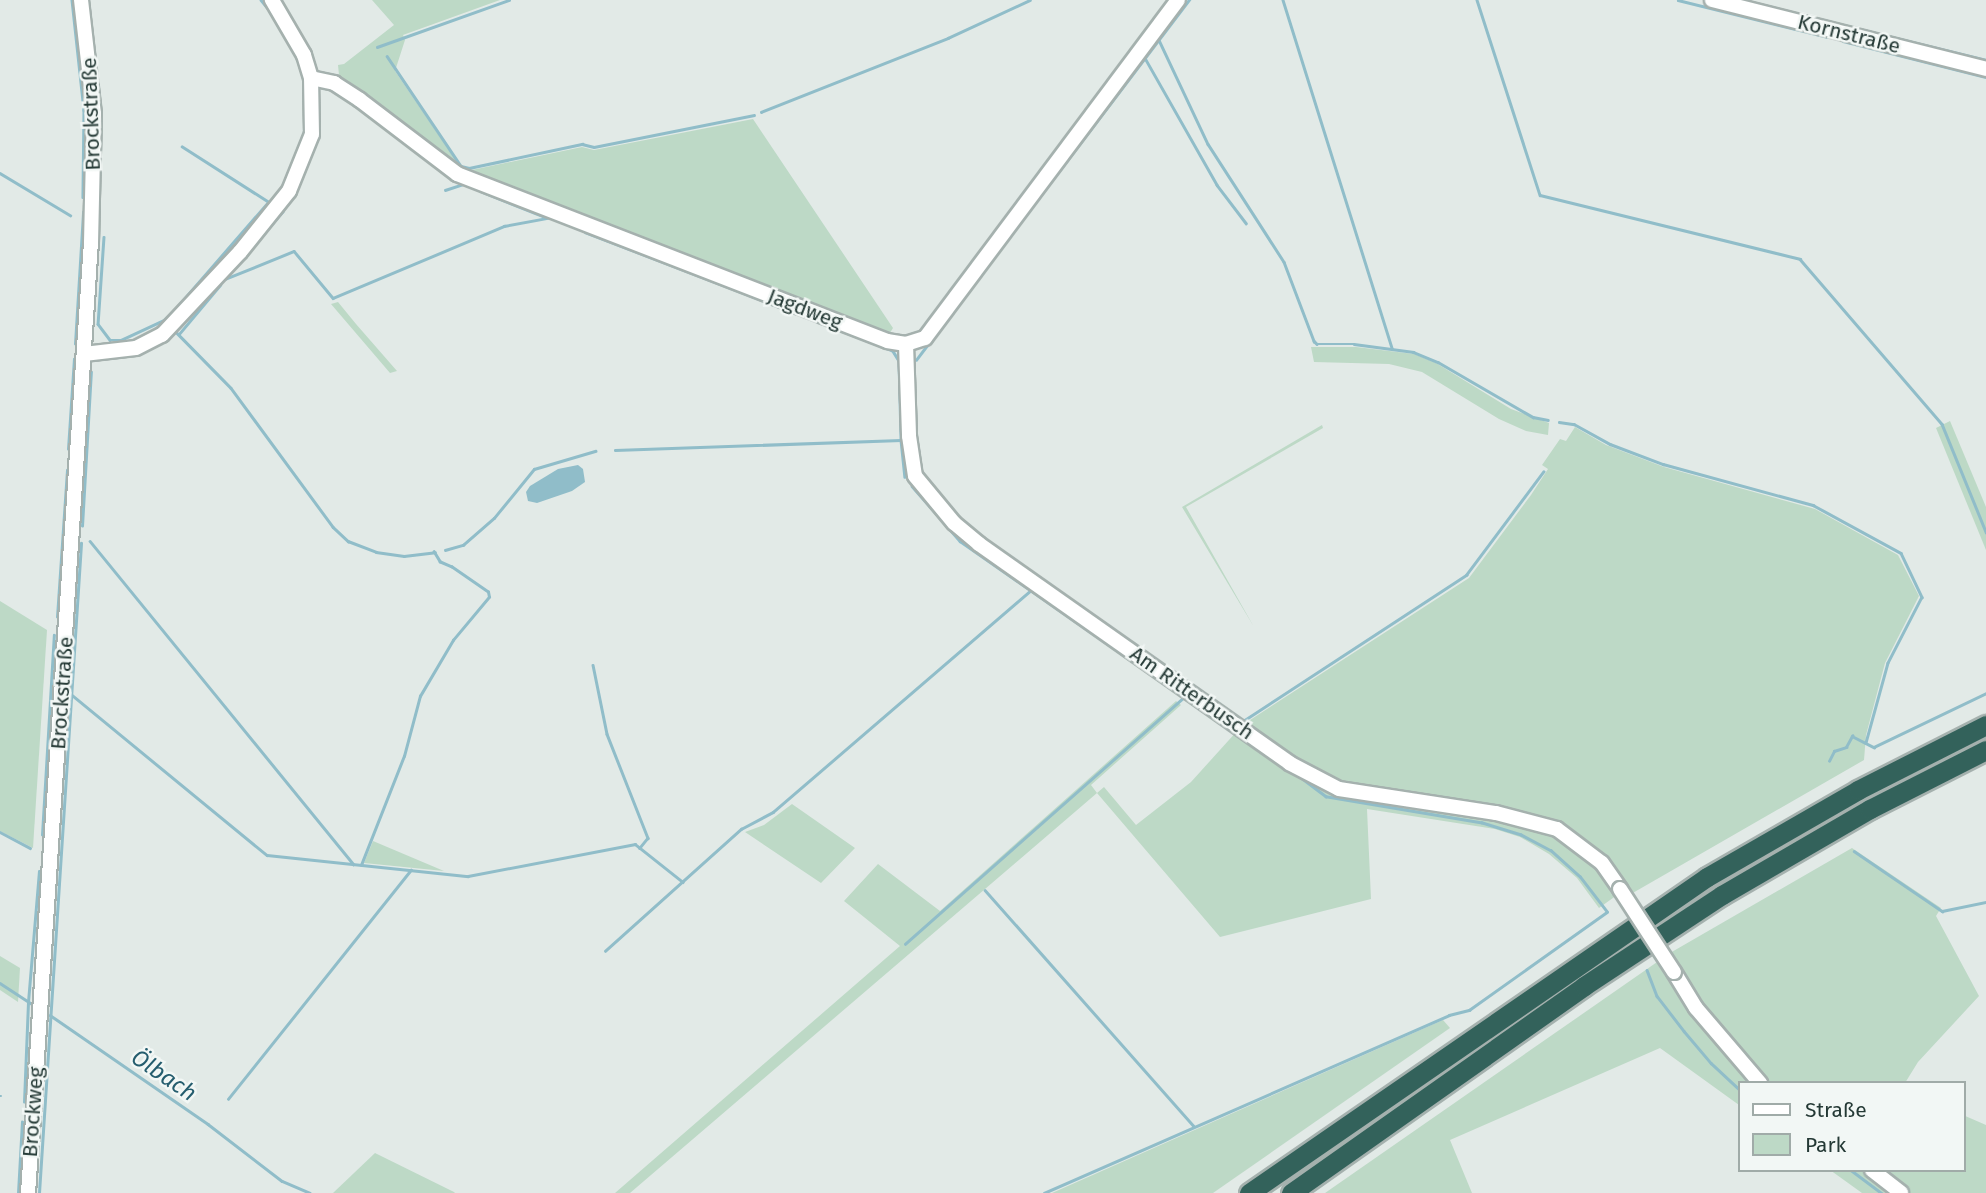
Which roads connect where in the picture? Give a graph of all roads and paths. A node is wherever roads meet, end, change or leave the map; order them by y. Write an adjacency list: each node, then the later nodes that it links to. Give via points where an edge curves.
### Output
1 (82, 0): 8 (street, Brockstraße, via 94,128)
2 (272, 0): 6 (street, via 304,55)
3 (1178, 0): 7 (street, via 925,338)
4 (1712, 0): 5 (street, Kornstraße)
5 (1986, 69)
6 (311, 78): 7 (street, Jagdweg, via 334,83 360,100 457,174 874,336); 8 (street, via 312,134 289,191 273,211 162,335 136,348)
7 (905, 344): 12 (street, Am Ritterbusch, bridge, via 915,476 954,523 1289,763 1339,789 1496,813 1557,829 1602,863 1696,1008)
8 (84, 354): 11 (street, Brockstraße)
9 (1986, 725): 15 (highway, via 1858,790 1707,877)
10 (1986, 750): 16 (highway, via 1870,809 1712,902 1584,986)
11 (38, 1031): 14 (street, Brockweg)
12 (1758, 1081)
13 (1875, 1172): 17 (street)
14 (28, 1193)
15 (1249, 1193)
16 (1291, 1193)
17 (1901, 1193)

